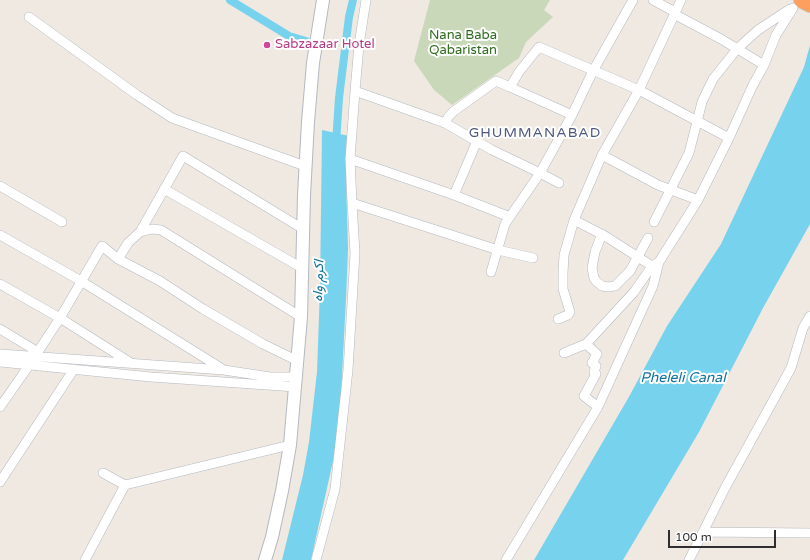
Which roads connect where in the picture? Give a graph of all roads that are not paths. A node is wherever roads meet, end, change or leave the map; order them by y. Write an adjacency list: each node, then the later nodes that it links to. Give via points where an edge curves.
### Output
1 (322, 0): 23 (street, via 313,63)
2 (366, 0): 15 (street)
3 (633, 0): 12 (street)
4 (653, 0): 8 (street)
5 (681, 0): 8 (street)
6 (798, 2): 7 (highway); 10 (street, via 758,30); 11 (street, via 776,35)
7 (810, 4)
8 (675, 13): 10 (street); 14 (street)
9 (29, 17): 23 (street, via 172,118)
10 (737, 49): 11 (street); 17 (street, via 713,79)
11 (764, 65): 19 (street)
12 (593, 71): 13 (street, via 539,47); 14 (street); 16 (street)
13 (510, 87): 16 (street); 18 (street, via 496,81 454,111)
14 (639, 90): 17 (street); 21 (street)
15 (355, 91): 18 (street); 22 (street)
16 (572, 115): 24 (street)
17 (696, 121): 19 (street); 28 (street, via 689,153)
18 (445, 123): 20 (street)
19 (729, 138): 30 (street)
20 (477, 141): 24 (street); 29 (street)
21 (602, 155): 28 (street); 33 (street)
22 (350, 159): 29 (street); 31 (street)
23 (305, 166): 36 (street)
24 (540, 173): 25 (street); 32 (street)
25 (559, 183)
26 (0, 186): 34 (street)
27 (164, 189): 36 (street, via 185,156); 37 (street); 46 (street)
28 (671, 189): 30 (street); 35 (street)
29 (454, 195): 32 (street)
30 (698, 200): 45 (street)
31 (352, 203): 41 (street); 75 (street, via 355,253 348,370 335,489)
32 (510, 217): 41 (street, via 505,224)
33 (574, 220): 38 (street); 53 (street, via 564,255 563,273 563,289 570,312)
34 (62, 222)
35 (654, 222)
36 (303, 229): 46 (street)
37 (140, 232): 43 (street, via 128,242); 51 (street, via 161,230)
38 (602, 234): 42 (street); 42 (street, via 592,268 594,278 602,286 615,286 630,271)
39 (0, 235): 48 (street)
40 (648, 238): 42 (street)
41 (498, 250): 44 (street); 47 (street)
42 (638, 257): 45 (street)
43 (118, 258): 48 (street, via 102,246); 59 (street, via 263,344)
44 (533, 258)
45 (656, 264): 55 (street); 65 (street, via 653,286)
46 (302, 268): 51 (street)
47 (491, 272)
48 (82, 281): 52 (street); 63 (street)
49 (0, 284): 52 (street)
50 (810, 316): 71 (street, via 803,328 791,368)
51 (301, 317): 59 (street)
52 (60, 318): 58 (street); 61 (street)
53 (558, 319)
54 (0, 329): 58 (street)
55 (586, 344): 56 (street); 65 (street, via 597,354 592,363 596,366 596,374 584,396)
56 (564, 353)
57 (0, 354): 58 (street)
58 (34, 358): 60 (street); 61 (street); 62 (street); 66 (street)
59 (298, 361): 64 (street)
60 (0, 362)
61 (132, 364): 63 (street)
62 (74, 369): 64 (street, via 152,377); 69 (street)
63 (224, 370): 64 (street)
64 (296, 382): 67 (street)
65 (598, 407): 76 (street)
66 (0, 408)
67 (290, 445): 70 (street); 74 (street)
68 (103, 472): 70 (street)
69 (0, 482)
70 (125, 485): 73 (street)
71 (703, 532): 72 (street); 77 (street)
72 (810, 533)
73 (85, 560)
74 (265, 560)
75 (316, 560)
76 (506, 560)
77 (689, 560)

